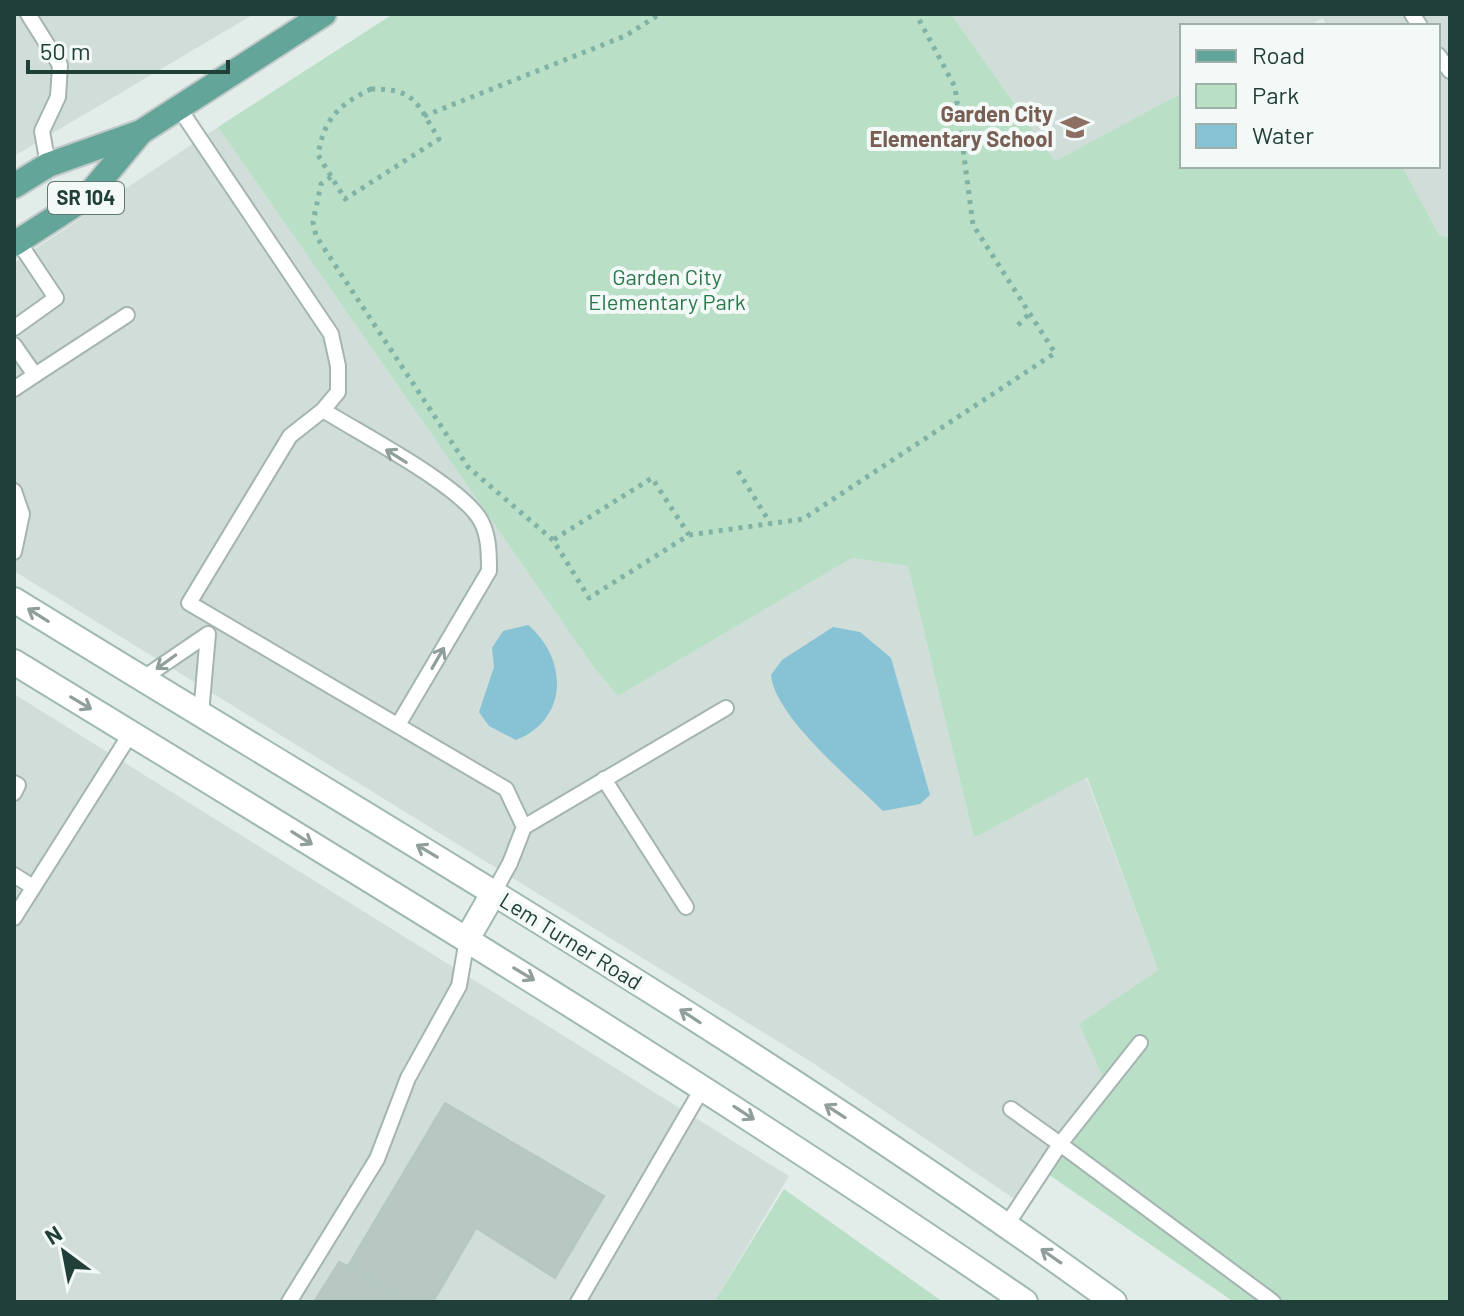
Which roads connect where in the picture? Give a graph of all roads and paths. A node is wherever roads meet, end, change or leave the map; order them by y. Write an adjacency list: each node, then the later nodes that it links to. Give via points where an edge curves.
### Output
1 (28, 14): 8 (lane, via 60,65 58,97 42,131)
2 (324, 14): 5 (main road, SR 104)
3 (659, 14): 6 (path, via 625,36)
4 (916, 14): 12 (path, via 955,87 973,225)
5 (179, 108): 7 (main road, SR 104); 19 (lane, via 331,334 338,392)
6 (424, 116): 9 (path, via 439,139 345,199); 9 (path, via 411,95 394,89 371,89 348,100 330,115 322,134 318,155)
7 (141, 132): 8 (main road, SR 104); 11 (main road, SR 104, via 87,197)
8 (48, 165): 10 (main road, SR 104)
9 (331, 177): 24 (path, via 321,184 313,222 316,236 468,467)
10 (14, 186)
11 (16, 242): 15 (lane, via 56,298)
12 (1030, 313): 14 (path); 22 (path, via 1055,353 803,519)
13 (127, 315): 17 (lane)
14 (1018, 325)
15 (14, 328)
16 (16, 350): 17 (lane)
17 (35, 375): 18 (lane)
18 (14, 389)
19 (323, 410): 27 (lane, via 290,436 189,603); 33 (lane, one-way to 19, via 489,571 489,546 482,522 464,499)
20 (738, 471): 22 (path)
21 (14, 491): 25 (lane, via 22,514)
22 (770, 523): 23 (path)
23 (689, 535): 24 (path, via 652,478); 24 (path, via 589,598)
24 (553, 540)
25 (14, 552)
26 (14, 600): 30 (main road, Lem Turner Road, one-way to 26)
27 (218, 620): 28 (lane); 33 (lane)
28 (208, 634): 30 (lane, one-way to 30); 32 (lane)
29 (14, 662): 34 (main road, one-way to 34)
30 (142, 679): 32 (main road, Lem Turner Road)
31 (726, 708): 35 (lane)
32 (201, 714): 41 (main road, Lem Turner Road, one-way to 32)
33 (398, 725): 38 (lane, via 506,789)
34 (131, 733): 40 (lane); 44 (main road, one-way to 44)
35 (604, 779): 38 (lane); 42 (lane)
36 (14, 783): 37 (lane)
37 (14, 793)
38 (524, 827): 41 (lane)
39 (14, 875): 40 (lane)
40 (33, 887): 43 (lane)
41 (494, 892): 44 (main road); 49 (main road, Lem Turner Road, one-way to 41)
42 (686, 907)
43 (14, 918)
44 (467, 939): 46 (main road, one-way to 46); 50 (lane, via 459,986 408,1078 377,1159)
45 (1140, 1043): 48 (lane)
46 (703, 1087): 51 (lane); 52 (main road, one-way to 52)
47 (1011, 1109): 48 (lane)
48 (1060, 1144): 49 (lane); 54 (lane)
49 (1006, 1226): 53 (main road, Lem Turner Road, one-way to 49)
50 (289, 1302)
51 (578, 1302)
52 (1025, 1302)
53 (1114, 1302)
54 (1273, 1302)

